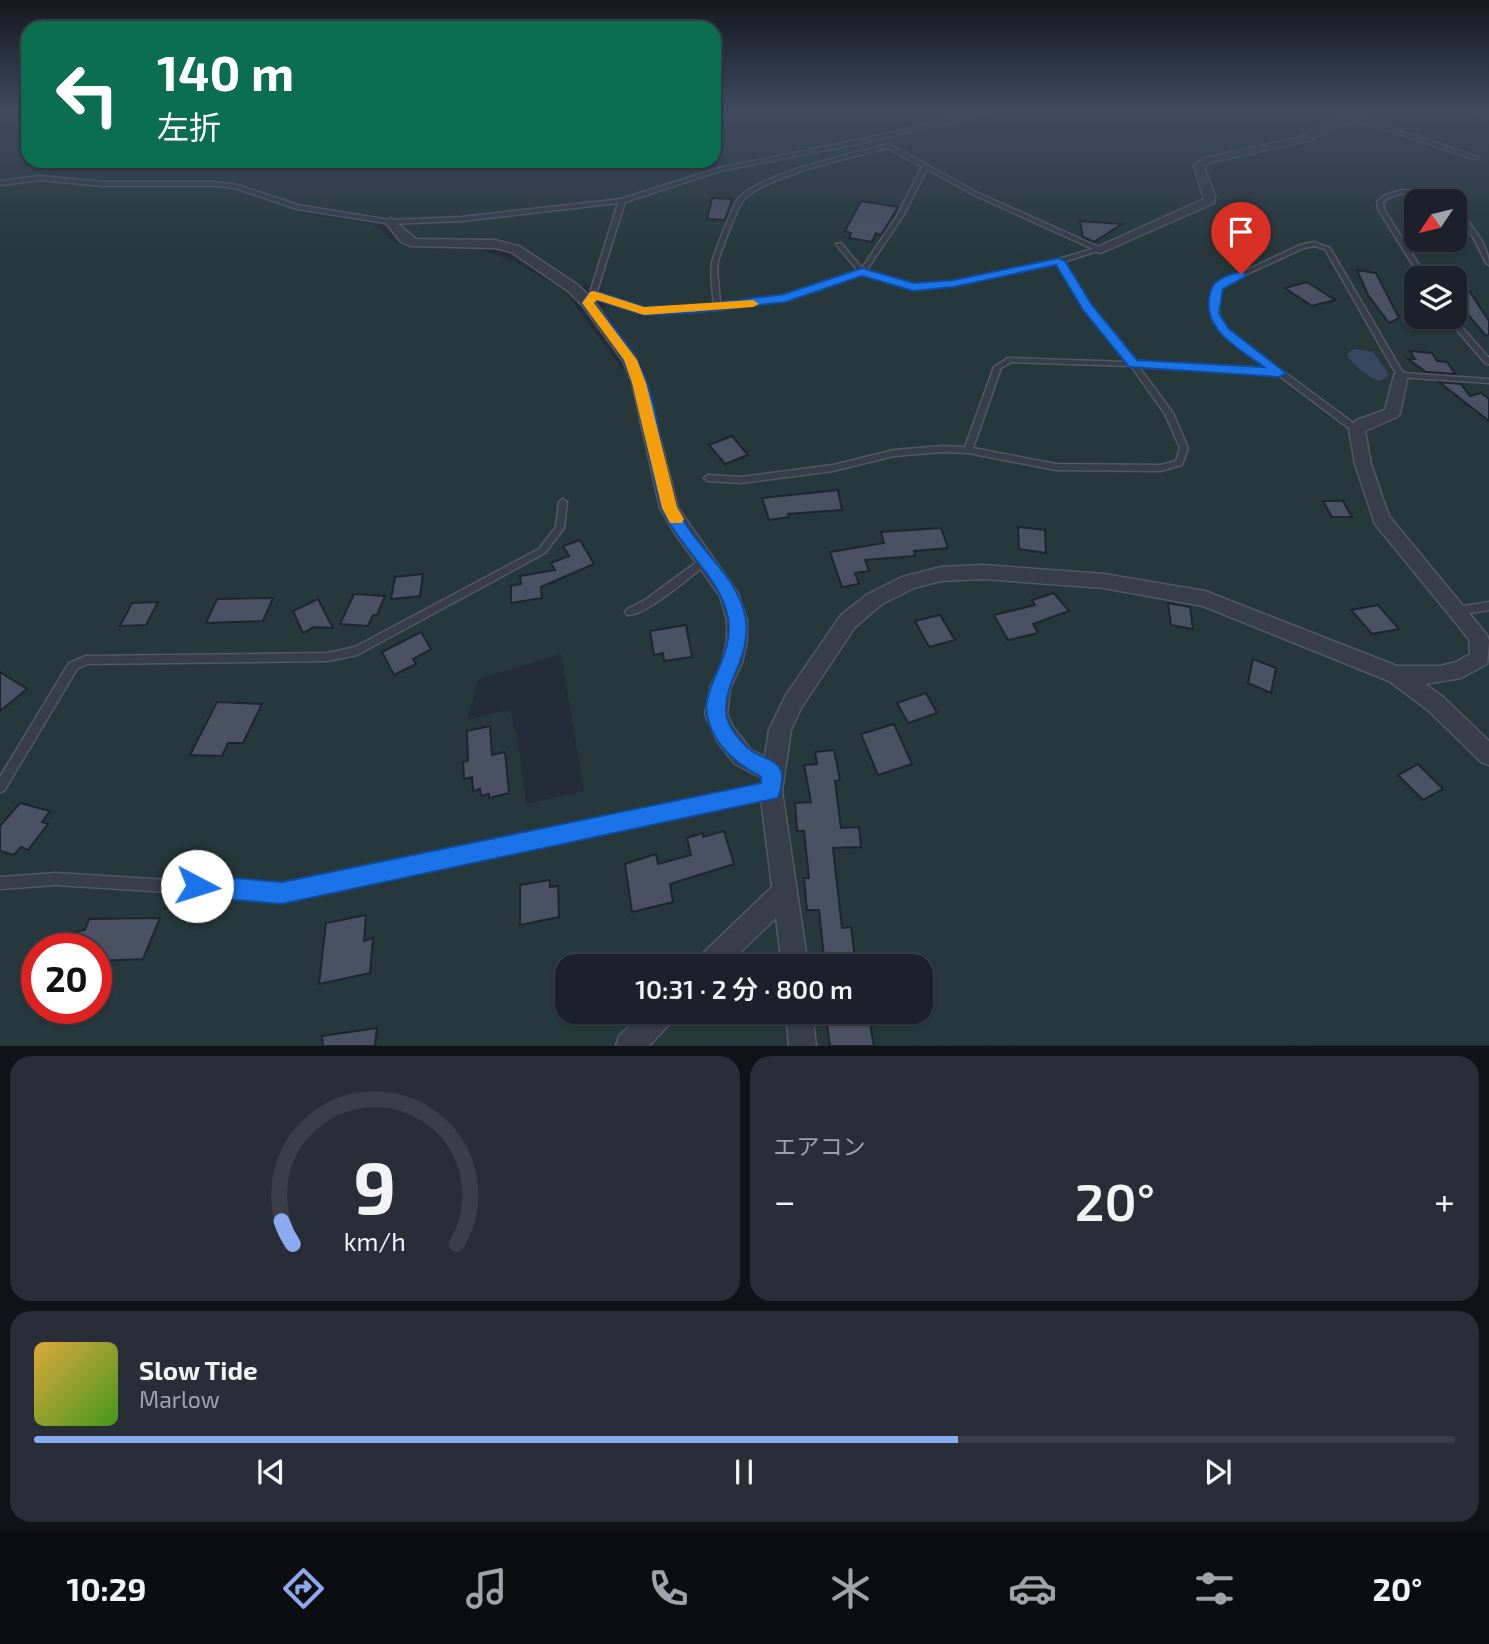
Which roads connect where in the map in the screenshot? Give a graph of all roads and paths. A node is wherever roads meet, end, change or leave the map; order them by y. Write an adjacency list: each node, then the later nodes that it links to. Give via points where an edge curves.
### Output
1 (779, 158): 8 (lane, via 719,170)
2 (851, 158): 18 (lane, via 753,188 739,201 715,262)
3 (909, 158): 5 (lane)
4 (1218, 158): 13 (street, via 1199,165 1198,174 1210,201)
5 (925, 167): 13 (lane, via 1035,223); 16 (lane, via 893,228)
6 (0, 183): 9 (lane, via 40,178 103,184 215,184 297,207)
7 (1404, 192): 12 (lane, via 1380,202)
8 (622, 201): 9 (lane, via 474,218); 17 (lane)
9 (391, 222): 17 (street, via 414,243 506,245)
10 (1467, 225): 15 (lane)
11 (839, 244): 16 (lane)
12 (1404, 246)
13 (1099, 249): 14 (lane)
14 (1059, 261): 16 (lane, via 954,284 913,287); 21 (lane, via 1087,307)
15 (1489, 263)
16 (862, 272): 18 (lane, via 786,298)
17 (591, 299): 18 (lane, via 644,311); 29 (street, via 630,360 639,383 669,508)
18 (718, 308)
19 (1460, 329): 20 (lane)
20 (1489, 362)
21 (1133, 364): 22 (lane); 26 (lane, via 1001,363); 26 (lane, via 1169,413 1184,448 1179,463 1160,468 1056,467)
22 (1279, 373): 23 (lane, via 1223,330 1213,313 1217,289 1232,278 1314,244 1327,248); 25 (lane)
23 (1401, 374): 24 (lane); 25 (street, via 1392,413)
24 (1489, 381)
25 (1357, 430): 31 (street, via 1381,519)
26 (968, 450): 27 (lane, via 894,453 833,468 741,480)
27 (708, 478)
28 (564, 502): 36 (lane, via 560,528 542,551 357,651 328,657 86,660 73,666)
29 (706, 559): 32 (lane); 35 (street, via 729,593 737,620 737,641 716,714 743,757)
30 (1489, 606): 31 (lane)
31 (1458, 611): 33 (street, via 1477,635 1480,659 1466,669 1438,676)
32 (631, 612)
33 (1396, 675): 34 (street, via 1436,704); 35 (street, via 1205,599 1104,581 983,572 942,574 897,587 848,621 793,702 780,730)
34 (1489, 755)
35 (771, 781): 37 (lane, via 282,893 56,879); 38 (street)
36 (0, 787)
37 (0, 883)
38 (785, 892): 39 (street); 40 (street)
39 (720, 954)
40 (793, 954)
41 (651, 1024): 43 (street)
42 (800, 1024): 44 (street)
43 (629, 1045)
44 (803, 1045)

